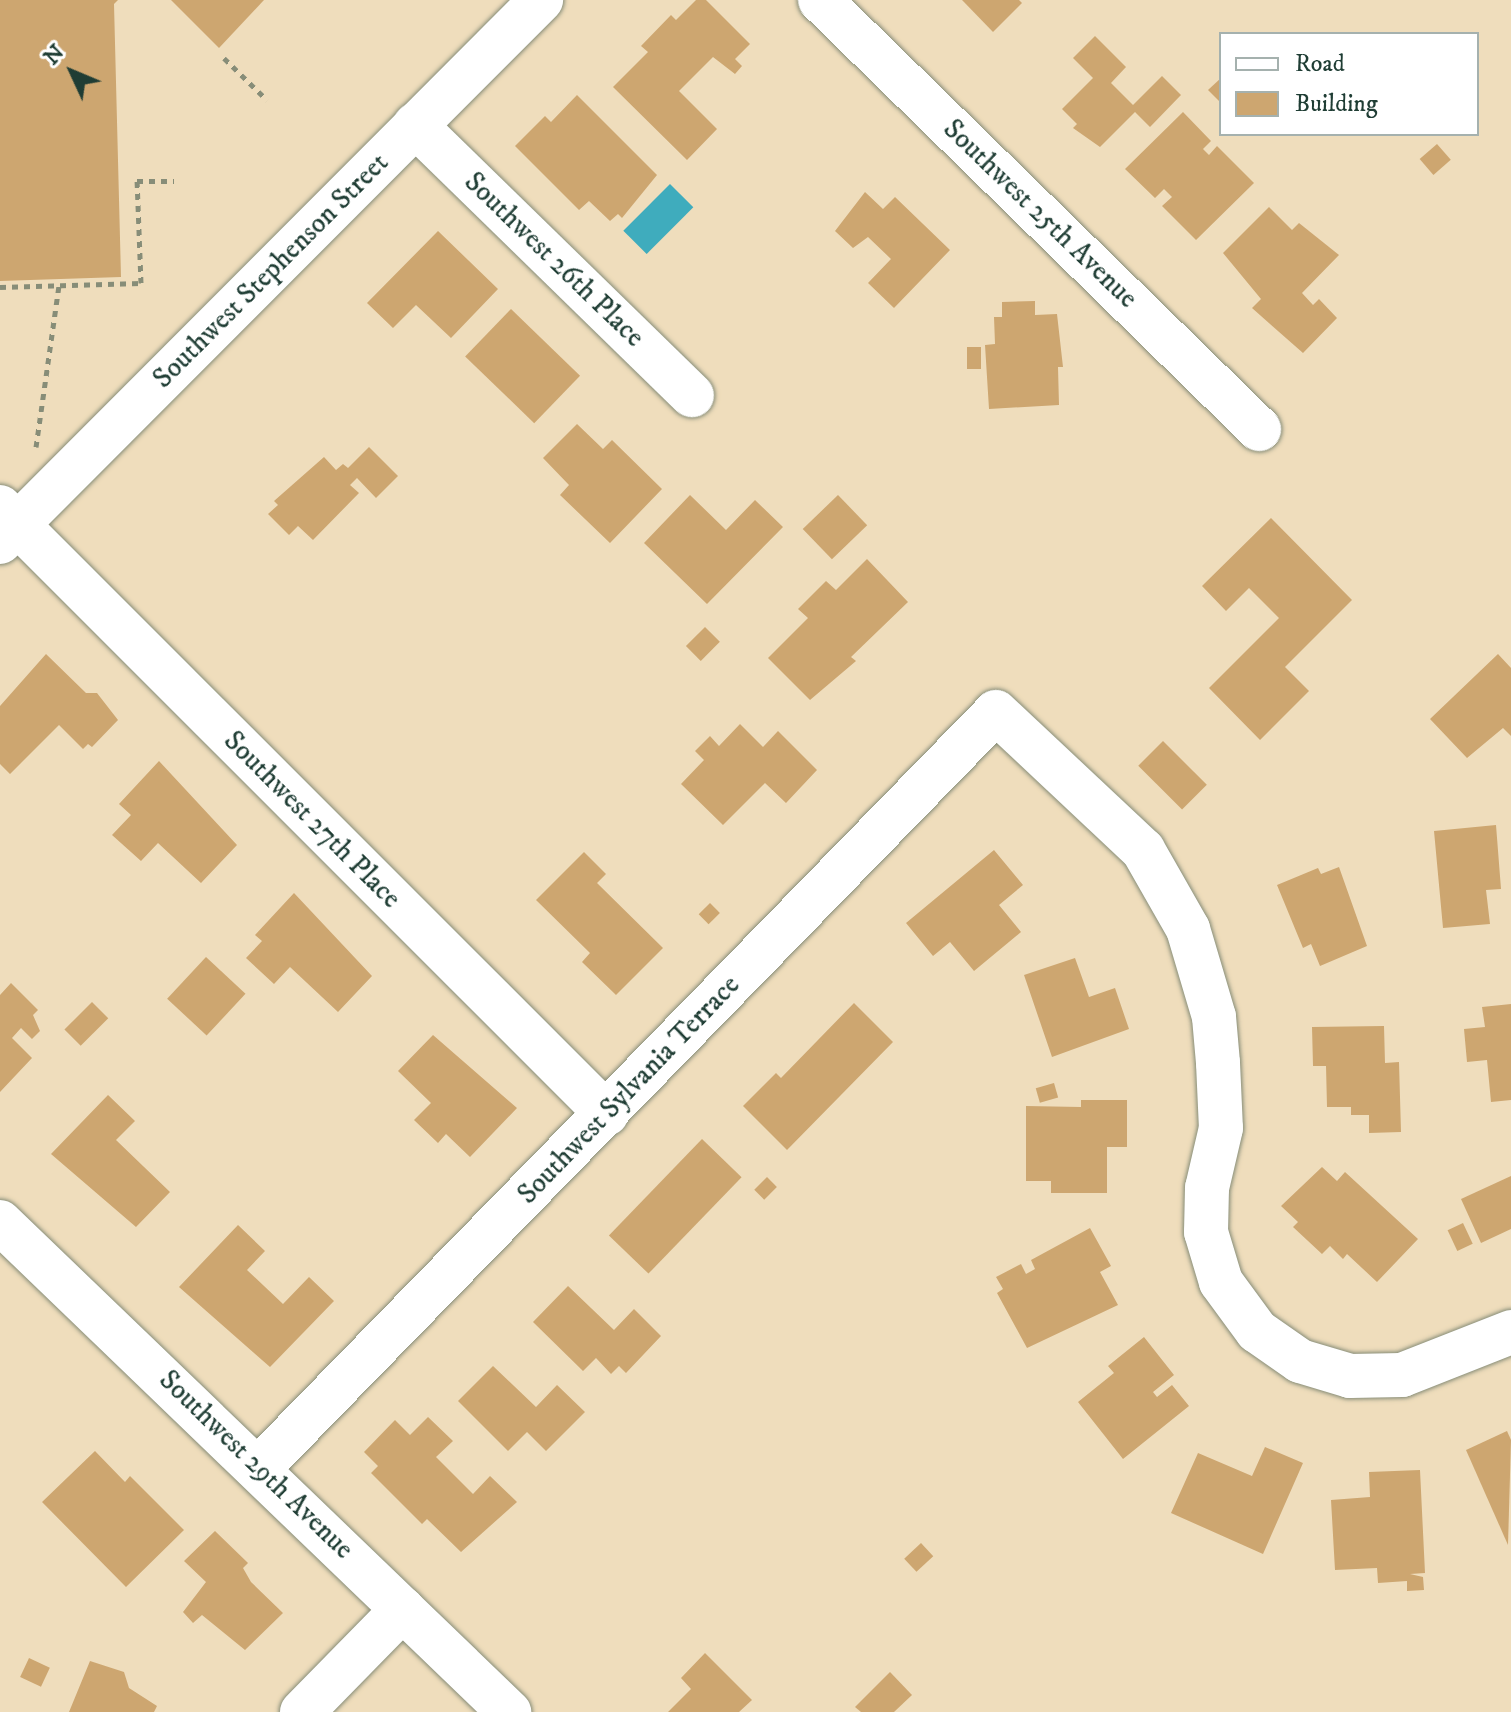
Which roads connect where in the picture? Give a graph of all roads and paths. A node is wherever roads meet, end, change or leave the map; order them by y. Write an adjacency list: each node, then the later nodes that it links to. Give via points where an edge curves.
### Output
1 (541, 0): 5 (street, Southwest Stephenson Street)
2 (820, 0): 10 (street, Southwest 25th Avenue)
3 (224, 58): 4 (path)
4 (267, 100)
5 (415, 125): 9 (street, Southwest 26th Place); 12 (street, Southwest Stephenson Street)
6 (174, 181): 7 (path, via 137,181 141,283)
7 (59, 285): 8 (path); 11 (path)
8 (0, 287)
9 (692, 395)
10 (1259, 429)
11 (35, 454)
12 (6, 524): 13 (street, Southwest 27th Place)
13 (607, 1114): 15 (street, Southwest Sylvania Terrace, via 996,712 1143,850 1188,929 1214,1017 1218,1063 1221,1128 1207,1188 1206,1232 1221,1282 1257,1331 1300,1361 1350,1376 1402,1375); 16 (street, Southwest Sylvania Terrace)
14 (0, 1222): 16 (street, Southwest 29th Avenue)
15 (1511, 1332)
16 (260, 1467): 17 (street, Southwest 29th Avenue)
17 (403, 1609): 18 (street); 19 (street, Southwest 29th Avenue)
18 (302, 1712)
19 (509, 1712)

